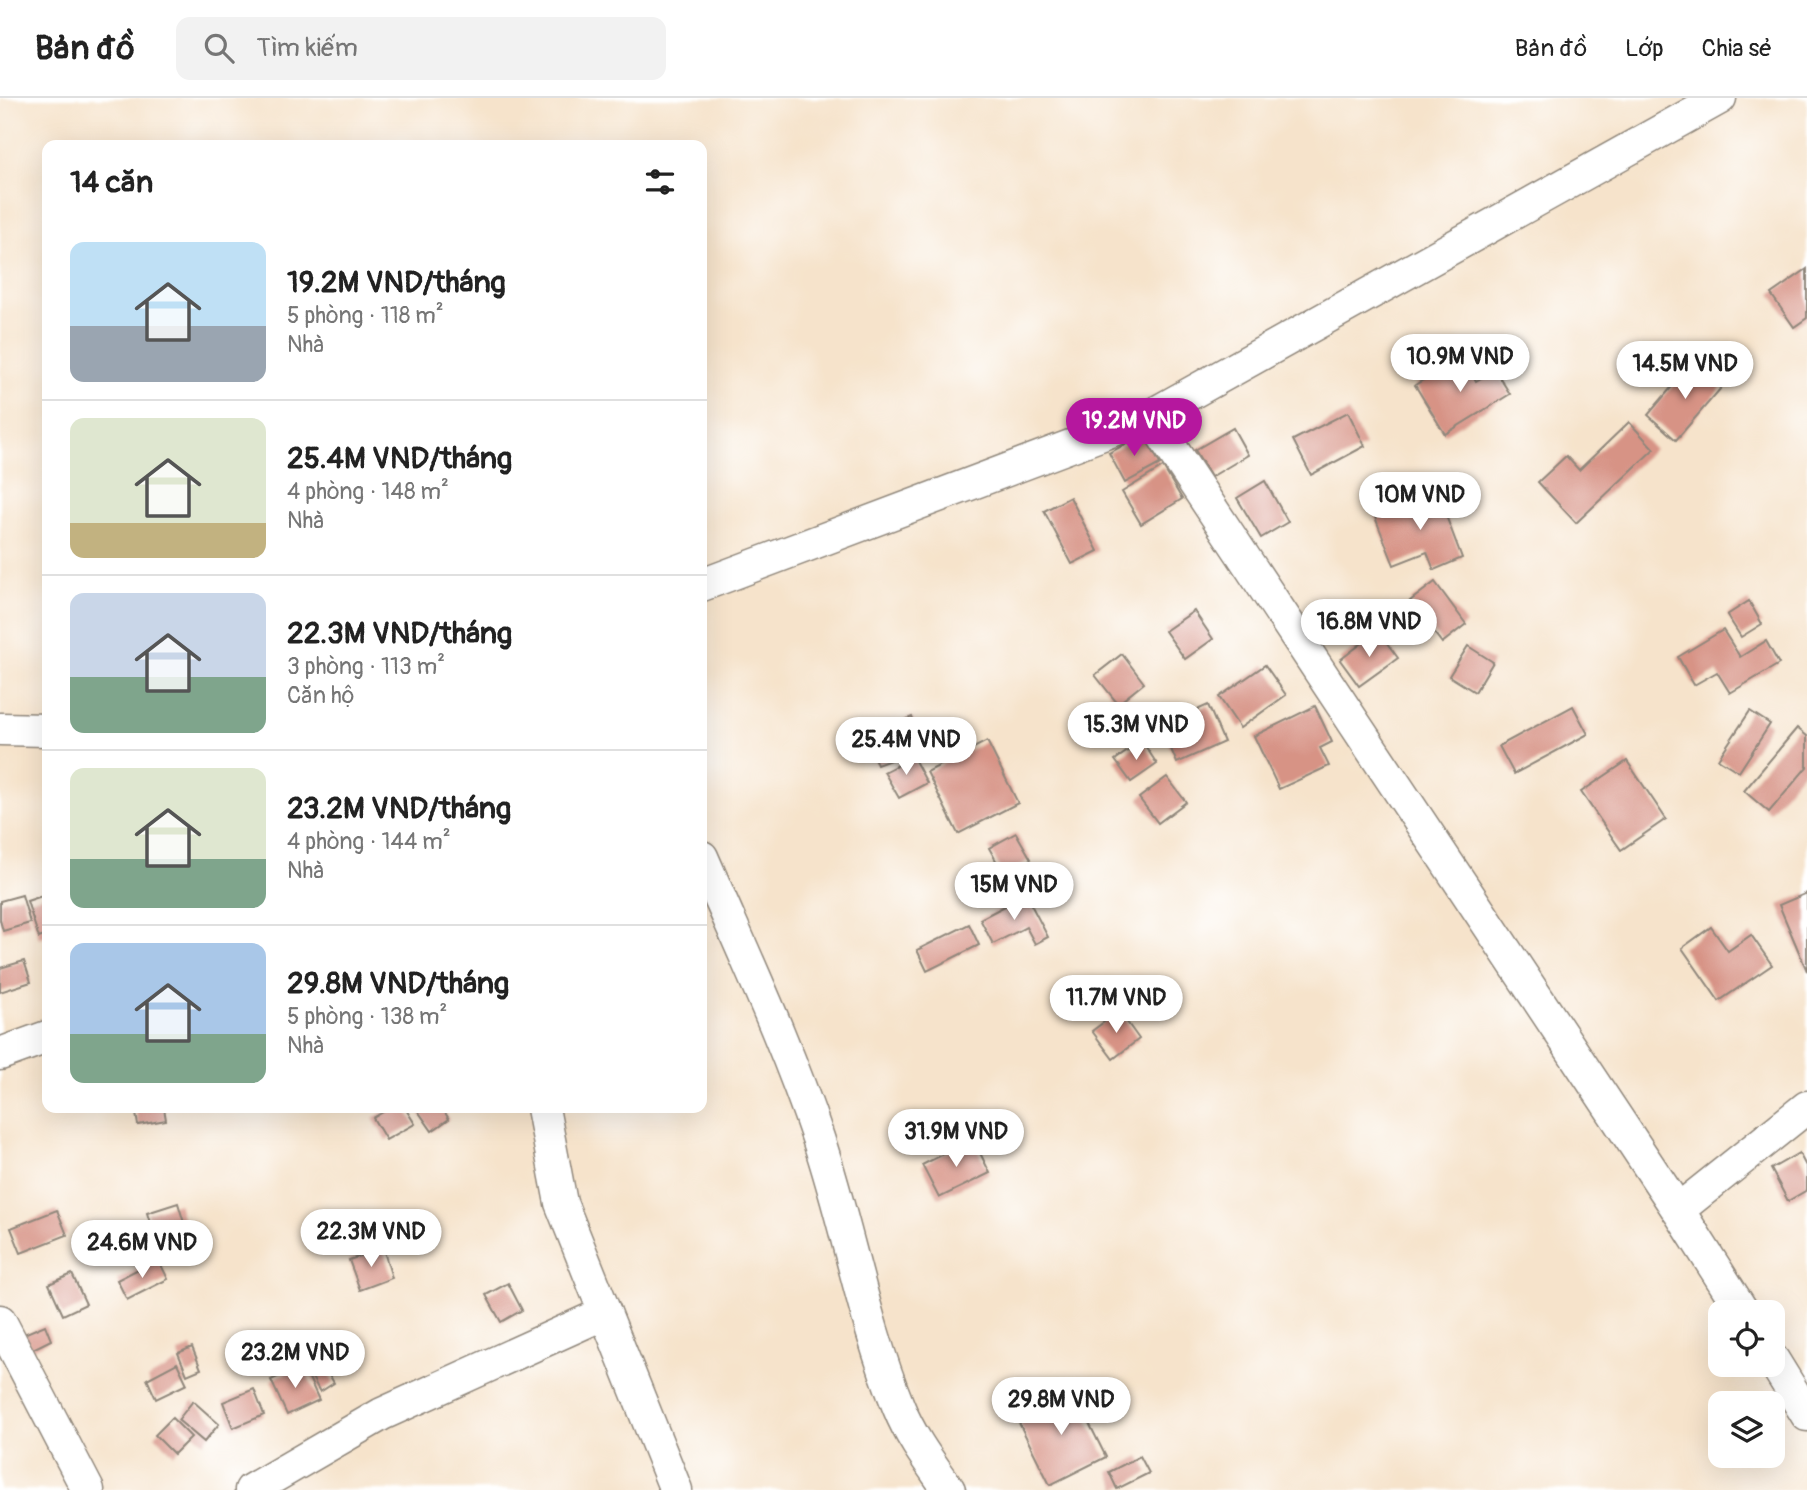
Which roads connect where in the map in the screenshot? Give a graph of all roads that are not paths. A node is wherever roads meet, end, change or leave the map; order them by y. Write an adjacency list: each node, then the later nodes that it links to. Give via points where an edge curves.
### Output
1 (1720, 98): 2 (street)
2 (1150, 416): 3 (street); 11 (street)
3 (707, 583)
4 (0, 729): 5 (street)
5 (42, 730)
6 (707, 869): 20 (street, via 817,1136 899,1411)
7 (42, 1039): 8 (street)
8 (0, 1054)
9 (1807, 1107): 11 (street)
10 (544, 1113): 13 (street, via 561,1203)
11 (1678, 1210): 12 (street)
12 (1734, 1300)
13 (605, 1314): 18 (street, via 382,1414); 19 (street)
14 (0, 1321): 17 (street)
15 (1784, 1377): 16 (street)
16 (1807, 1415)
17 (88, 1490)
18 (251, 1490)
19 (676, 1490)
20 (949, 1490)

